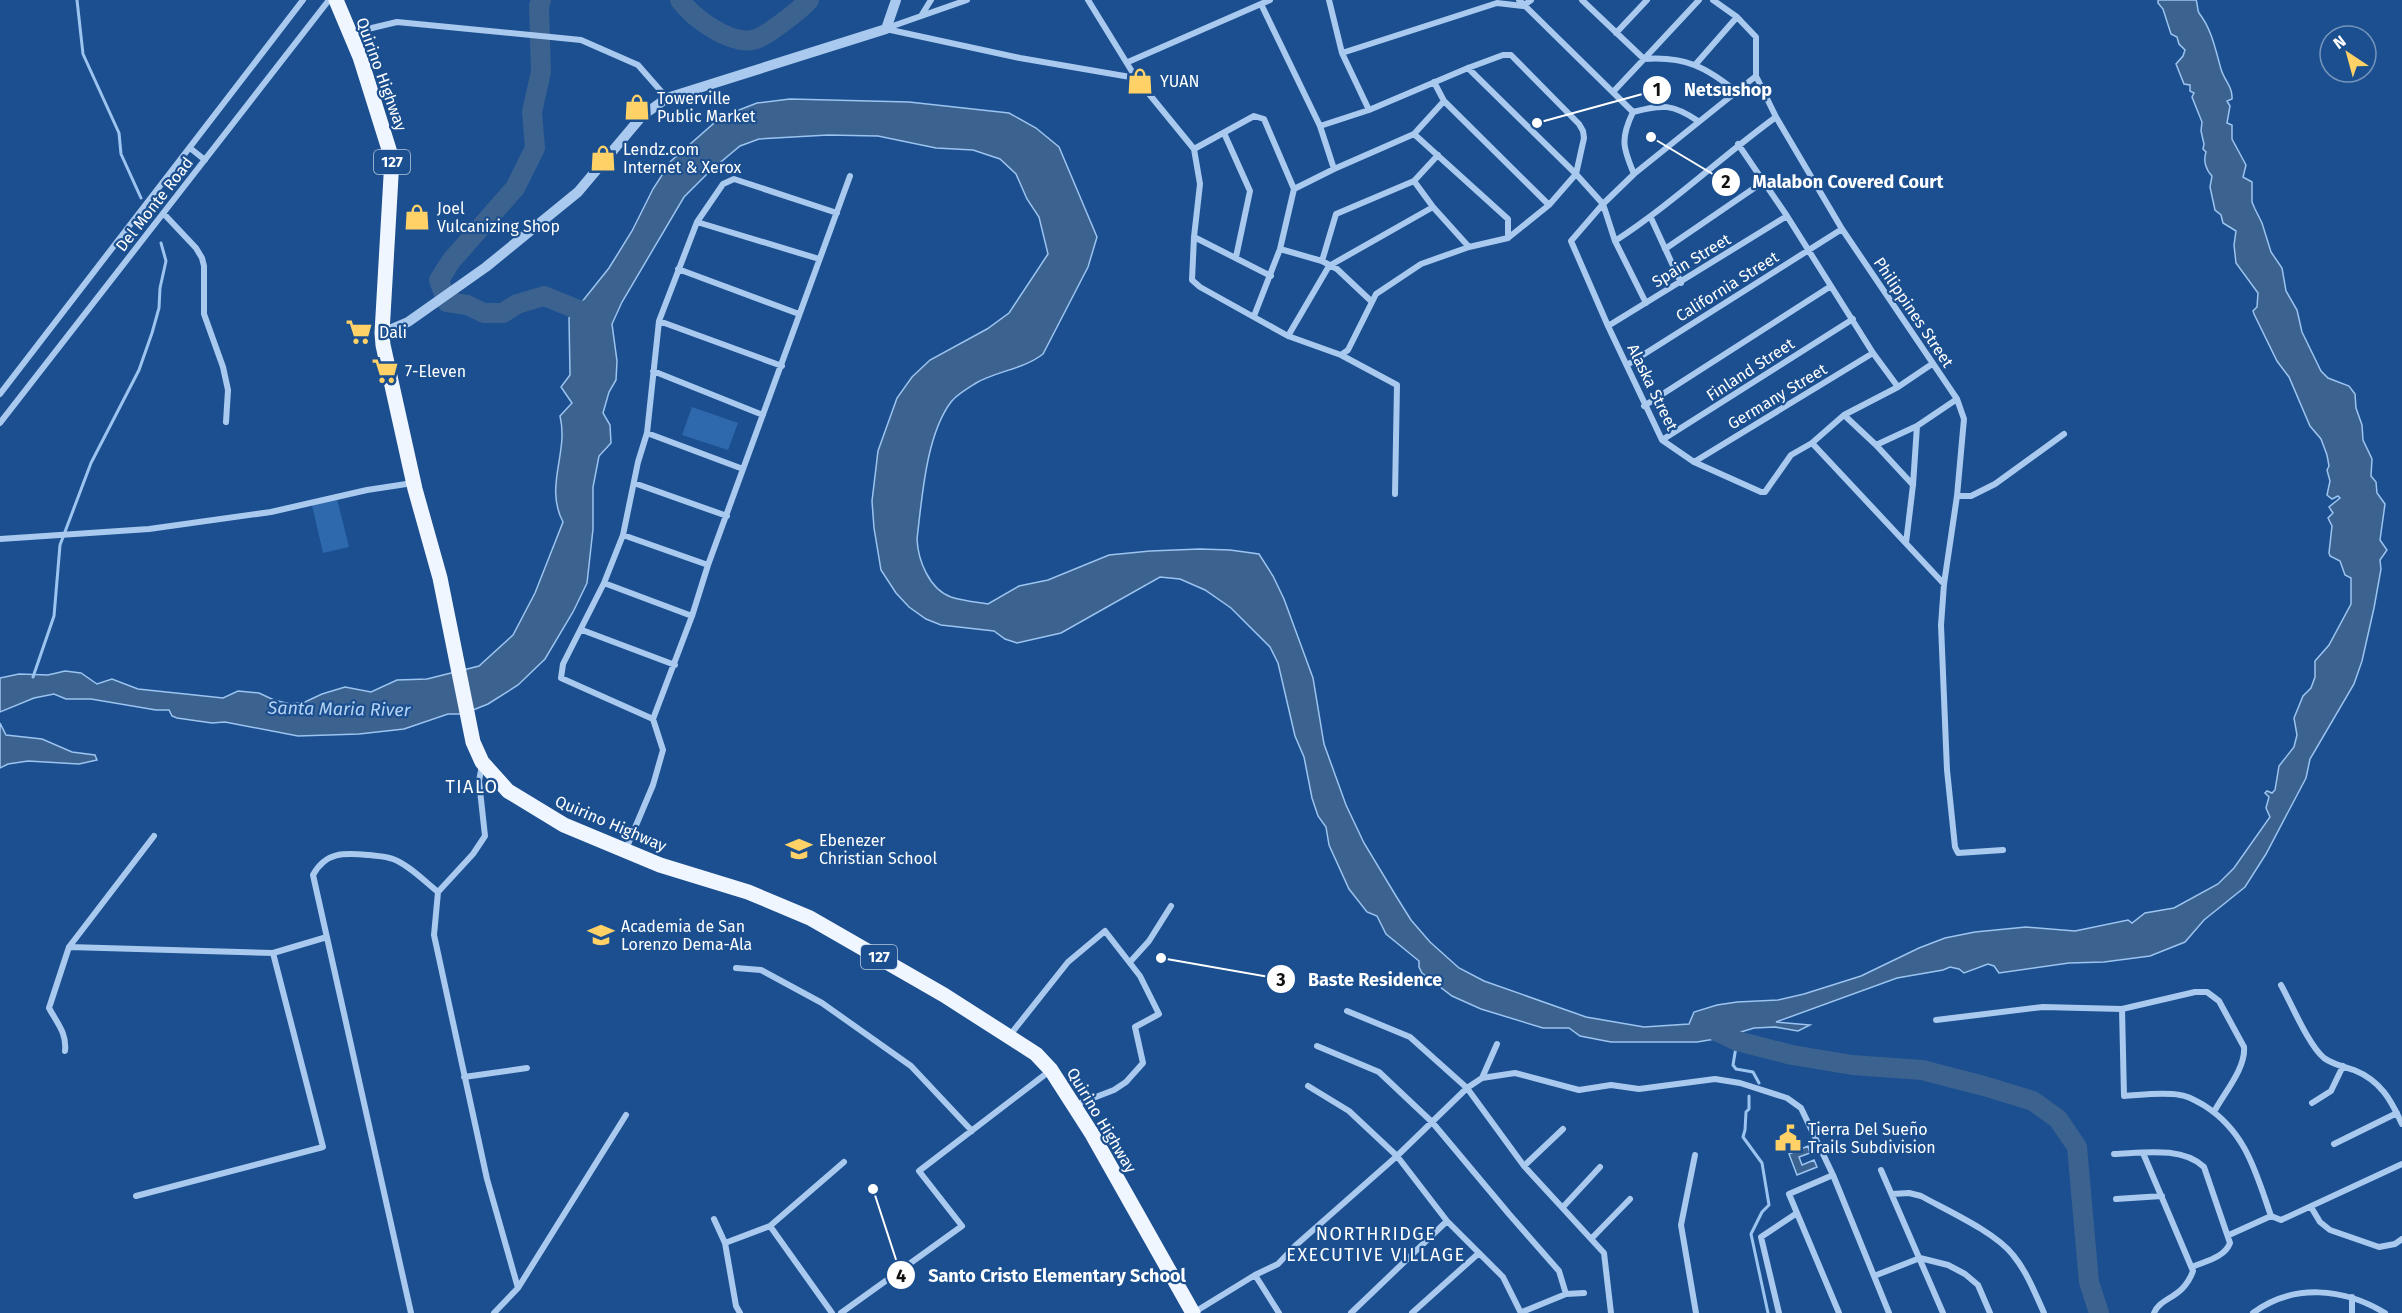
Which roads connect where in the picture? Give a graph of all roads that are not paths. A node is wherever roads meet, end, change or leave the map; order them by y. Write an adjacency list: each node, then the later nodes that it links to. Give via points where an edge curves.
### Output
1 (303, 0): 42 (street, Del Monte Road)
2 (329, 0): 45 (street, Del Monte Road)
3 (336, 0): 20 (main road, Quirino Highway / 127)
4 (896, 0): 19 (street)
5 (931, 0): 17 (street)
6 (967, 0): 17 (street)
7 (1088, 0): 24 (street)
8 (1270, 0): 16 (street)
9 (1329, 0): 22 (street)
10 (1531, 0): 15 (street)
11 (1582, 0): 21 (street)
12 (1647, 0): 21 (street)
13 (1699, 0): 23 (street)
14 (1713, 0): 18 (street)
15 (1521, 3): 22 (street, via 1497,3); 30 (street)
16 (1261, 4): 24 (street); 38 (street)
17 (921, 16): 19 (street)
18 (1737, 16): 25 (street); 27 (street, via 1756,37)
19 (886, 29): 28 (street); 32 (street)
20 (349, 33): 32 (street, via 397,22 581,40 638,65); 84 (main road, Quirino Highway / 127, via 392,159)
21 (1616, 33): 23 (street)
22 (1342, 53): 34 (street)
23 (1644, 59): 25 (street, via 1663,58); 30 (street)
24 (1128, 62): 28 (street)
25 (1695, 65): 31 (street, via 1713,72)
26 (1468, 68): 29 (street); 47 (street); 47 (street, via 1503,55 1517,60 1583,131)
27 (1756, 76): 31 (street); 36 (street, Philippines Street)
28 (1136, 78): 43 (street)
29 (1434, 82): 33 (street); 34 (street)
30 (1613, 92): 35 (street)
31 (1737, 92): 37 (street)
32 (668, 98): 84 (street, via 642,116 578,192 433,306)
33 (1444, 101): 40 (street); 54 (street)
34 (1369, 110): 38 (street)
35 (1633, 112): 37 (street, via 1655,105 1681,109); 48 (street, via 1624,129 1623,145)
36 (1776, 117): 41 (street); 61 (street, Philippines Street)
37 (1698, 121): 48 (street)
38 (1320, 126): 46 (street)
39 (1224, 133): 43 (street); 52 (street, via 1254,116 1264,119); 69 (street, via 1250,191)
40 (1414, 134): 44 (street); 46 (street)
41 (1738, 144): 51 (street); 59 (street)
42 (190, 148): 45 (street); 93 (street, Del Monte Road)
43 (1194, 149): 62 (street, via 1200,184)
44 (1438, 155): 50 (street); 63 (street, via 1508,219)
45 (206, 160): 57 (street, Del Monte Road)
46 (1334, 169): 52 (street)
47 (1576, 174): 53 (street); 54 (street)
48 (1634, 174): 53 (street)
49 (850, 176): 56 (street)
50 (1414, 181): 55 (street); 71 (street, via 1336,214)
51 (1763, 182): 58 (street); 67 (street)
52 (1294, 189): 66 (street)
53 (1603, 204): 64 (street); 83 (street, Alaska Street, via 1571,240)
54 (1549, 205): 63 (street)
55 (1433, 207): 65 (street); 72 (street)
56 (837, 213): 60 (street, via 734,179 723,184); 70 (street)
57 (164, 214): 98 (street, via 202,258 204,314 228,390); 99 (street, Del Monte Road)
58 (1787, 216): 68 (street); 75 (street, Spain Street)
59 (1651, 218): 64 (street); 67 (street)
60 (697, 222): 70 (street); 73 (street)
61 (1842, 229): 68 (street, California Street); 88 (street, Philippines Street)
62 (1194, 237): 69 (street); 80 (street, via 1192,280)
63 (1508, 238): 65 (street)
64 (1615, 241): 78 (street)
65 (1469, 247): 77 (street, via 1421,264)
66 (1280, 249): 71 (street); 74 (street)
67 (1665, 249): 75 (street)
68 (1809, 251): 76 (street); 89 (street, California Street)
69 (1236, 256): 74 (street)
70 (819, 260): 79 (street)
71 (1322, 261): 72 (street)
72 (1329, 266): 77 (street); 85 (street)
73 (678, 269): 79 (street); 82 (street)
74 (1270, 276): 80 (street)
75 (1681, 283): 78 (street, Spain Street)
76 (1831, 286): 81 (street); 95 (street)
77 (1371, 301): 87 (street, via 1348,350)
78 (1646, 303): 83 (street, Spain Street)
79 (799, 314): 90 (street)
80 (1254, 316): 85 (street)
81 (1853, 319): 86 (street); 103 (street, Finland Street)
82 (660, 321): 90 (street); 91 (street)
83 (1608, 326): 89 (street, Alaska Street)
84 (382, 333): 108 (main road, Quirino Highway / 127)
85 (1288, 336): 87 (street)
86 (1873, 353): 92 (street); 106 (street, Germany Street)
87 (1341, 355): 111 (street, via 1397,385)
88 (1932, 364): 92 (street); 94 (street, Philippines Street)
89 (1627, 365): 95 (street, Alaska Street)
90 (782, 366): 96 (street)
91 (653, 371): 96 (street); 101 (street)
92 (1898, 387): 97 (street)
93 (0, 394)
94 (1957, 399): 100 (street); 112 (street, Philippines Street, via 1964,419)
95 (1644, 405): 103 (street, Alaska Street)
96 (763, 415): 107 (street)
97 (1844, 416): 104 (street); 105 (street)
98 (226, 422)
99 (0, 423)
100 (1917, 426): 105 (street); 110 (street)
101 (647, 433): 107 (street); 109 (street)
102 (2064, 434): 112 (street, via 1995,484 1971,496)
103 (1662, 440): 106 (street, Alaska Street)
104 (1812, 443): 106 (street, Alaska Street, via 1791,455 1765,492); 116 (street)
105 (1876, 445): 110 (street)
106 (1694, 462)
107 (744, 469): 113 (street)
108 (414, 483): 115 (street, via 260,513 149,529); 124 (main road, Quirino Highway / 127, via 440,578 473,742)
109 (634, 483): 113 (street); 114 (street)
110 (1913, 485): 116 (street)
111 (1395, 494)
112 (1956, 496): 119 (street, Philippines Street)
113 (727, 516): 117 (street)
114 (623, 535): 117 (street); 118 (street)
115 (0, 539)
116 (1906, 543): 119 (street)
117 (708, 566): 120 (street)
118 (604, 583): 120 (street); 121 (street)
119 (1944, 584): 126 (street, Philippines Street, via 1941,636 1954,847 1958,853)
120 (692, 616): 122 (street)
121 (582, 630): 122 (street); 123 (street, via 562,664 561,678)
122 (675, 664): 123 (street)
123 (653, 719): 127 (street, via 663,750)
124 (482, 762): 127 (main road, Quirino Highway / 127, via 508,791 535,809); 128 (street, via 479,782 485,836)
125 (154, 836): 131 (street)
126 (2002, 850)
127 (625, 851): 139 (main road, Quirino Highway / 127, via 748,892 810,918)
128 (438, 892): 130 (street, via 392,858 343,853 330,856 313,875); 146 (street, via 434,934)
129 (1171, 906): 133 (street)
130 (327, 937): 132 (street); 196 (street)
131 (69, 947): 132 (street); 142 (street, via 49,1004 62,1029)
132 (273, 953): 171 (street, via 323,1147)
133 (1130, 962): 139 (street, via 1105,931 1068,963); 151 (street, via 1159,1014 1135,1027 1143,1063 1114,1090)
134 (736, 968): 158 (street, via 761,970 822,1003 911,1066)
135 (2281, 985): 143 (street, via 2322,1057)
136 (2122, 1009): 138 (street, via 2043,1007); 152 (street, via 2124,1096 2180,1095); 152 (street, via 2194,992 2208,992 2219,1001 2244,1053)
137 (1347, 1011): 149 (street, via 1410,1037)
138 (1936, 1020)
139 (1010, 1036): 145 (main road, Quirino Highway / 127)
140 (1497, 1044): 147 (street)
141 (1317, 1046): 155 (street, via 1379,1072)
142 (65, 1051)
143 (2343, 1066): 150 (street, via 2331,1091); 153 (street, via 2365,1074 2383,1088)
144 (526, 1068): 146 (street)
145 (1051, 1070): 151 (main road, Quirino Highway / 127); 158 (street)
146 (464, 1077): 191 (street, via 487,1179)
147 (1482, 1078): 149 (street); 169 (street, via 1515,1073 1579,1090 1611,1085 1639,1089 1715,1079 1740,1083 1787,1098 1801,1108)
148 (1308, 1086): 163 (street, via 1349,1111)
149 (1467, 1088): 155 (street); 166 (street)
150 (2312, 1103)
151 (1075, 1105): 201 (main road, Quirino Highway / 127)
152 (2214, 1112): 178 (street, via 2240,1138 2253,1162)
153 (2397, 1113): 156 (street); 159 (street)
154 (626, 1115): 191 (street)
155 (1432, 1122): 163 (street); 192 (street, via 1559,1271)
156 (2402, 1125)
157 (1563, 1129): 166 (street)
158 (972, 1131): 200 (street, via 919,1171 962,1226)
159 (2334, 1144)
160 (2143, 1153): 161 (street); 172 (street); 182 (street, via 2182,1154 2204,1167)
161 (2114, 1154)
162 (1695, 1155): 206 (street, via 1681,1225)
163 (1396, 1156): 180 (street); 189 (street, via 1278,1264)
164 (844, 1162): 181 (street)
165 (2402, 1164): 176 (street)
166 (1524, 1166): 175 (street)
167 (1600, 1167): 175 (street)
168 (1881, 1170): 170 (street)
169 (1833, 1175): 177 (street, via 1789,1194); 190 (street)
170 (1892, 1194): 187 (street); 212 (street, via 1909,1192 1921,1196 1996,1239 2027,1275)
171 (136, 1196)
172 (2162, 1196): 174 (street); 188 (street)
173 (1630, 1199): 183 (street)
174 (2116, 1199)
175 (1563, 1207): 183 (street)
176 (2311, 1207): 178 (street, via 2281,1220); 184 (street, via 2330,1230 2379,1246)
177 (1797, 1214): 207 (street, via 1761,1237); 208 (street)
178 (2271, 1216): 182 (street)
179 (714, 1219): 185 (street)
180 (1447, 1221): 186 (street); 203 (street)
181 (770, 1226): 185 (street); 199 (street)
182 (2229, 1235): 188 (street, via 2228,1250)
183 (1591, 1239): 205 (street, via 1604,1253)
184 (2402, 1239)
185 (725, 1243): 198 (street)
186 (1479, 1253): 195 (street, via 1503,1277); 204 (street)
187 (1920, 1258): 190 (street); 210 (street); 211 (street, via 1965,1274 1978,1285)
188 (2192, 1267): 213 (street, via 2186,1285 2175,1297 2156,1307)
189 (1255, 1275): 201 (street); 202 (street)
190 (1874, 1276): 209 (street)
191 (518, 1288): 197 (street)
192 (1566, 1293): 193 (street); 195 (street)
193 (1584, 1293)
194 (2352, 1297): 214 (street, via 2315,1292 2296,1294 2280,1298); 215 (street); 216 (street)
195 (1522, 1312)
196 (411, 1313)
197 (494, 1313)
198 (740, 1313)
199 (832, 1313)
200 (841, 1313)
201 (1193, 1313)
202 (1279, 1313)
203 (1351, 1313)
204 (1412, 1313)
205 (1611, 1313)
206 (1696, 1313)
207 (1779, 1313)
208 (1839, 1313)
209 (1889, 1313)
210 (1943, 1313)
211 (1990, 1313)
212 (2044, 1313)
213 (2154, 1313)
214 (2255, 1313)
215 (2352, 1313)
216 (2385, 1313)

